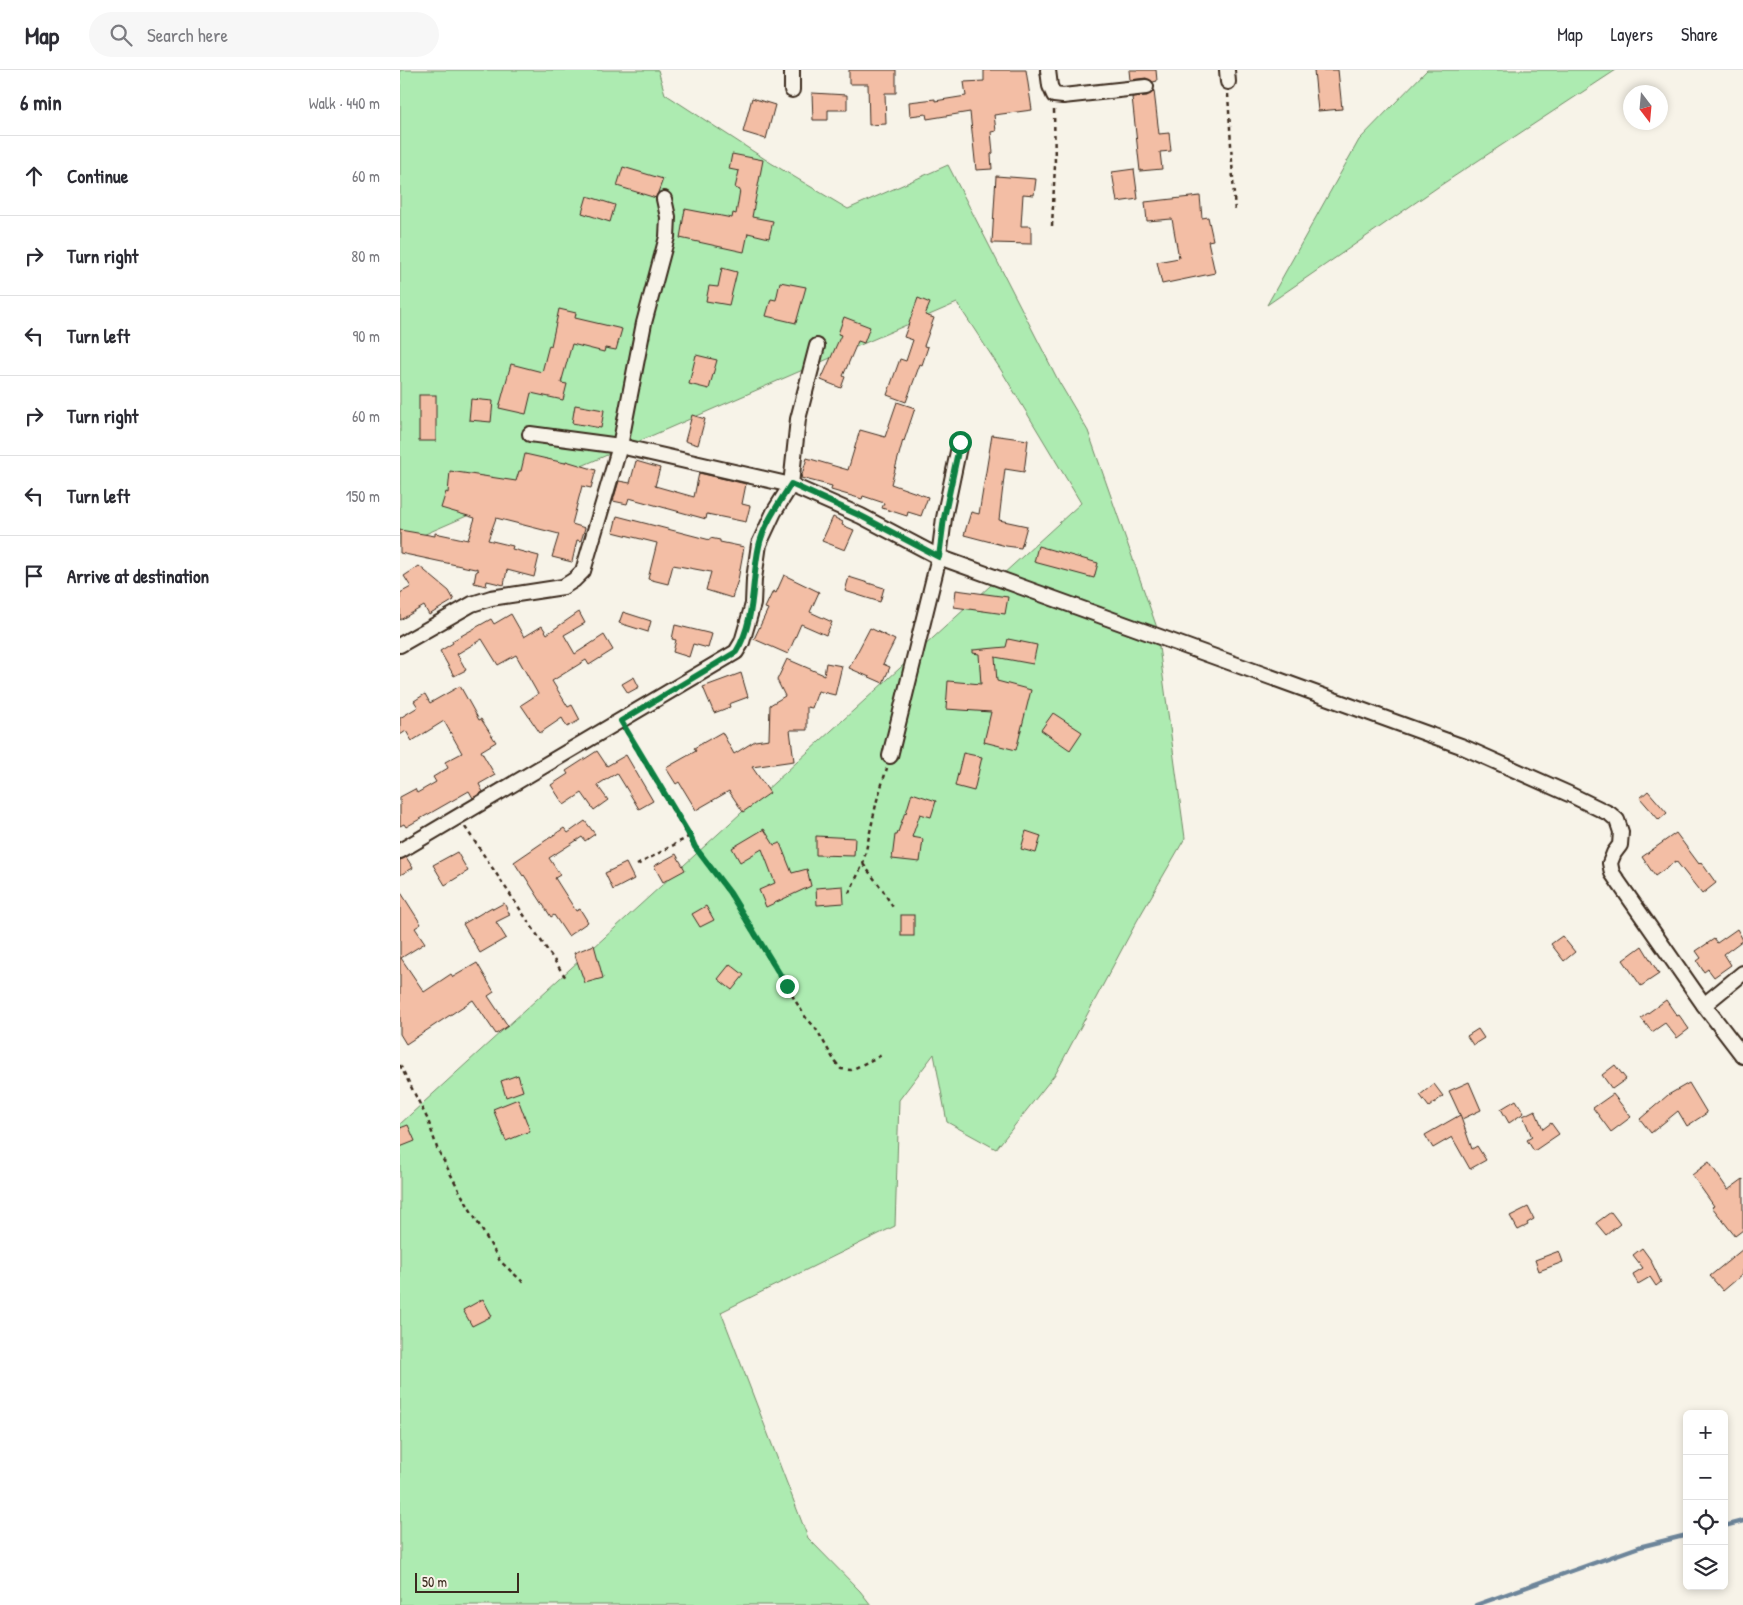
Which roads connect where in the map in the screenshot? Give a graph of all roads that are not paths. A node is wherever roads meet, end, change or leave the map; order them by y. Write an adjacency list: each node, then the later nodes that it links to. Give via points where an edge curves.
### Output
1 (792, 70): 4 (street)
2 (1048, 70): 3 (street, via 1054,95)
3 (1146, 87)
4 (792, 90)
5 (664, 199): 9 (street, via 668,216 667,237 644,323)
6 (817, 346): 10 (street, via 798,419)
7 (530, 434): 9 (street)
8 (960, 442): 11 (street)
9 (620, 446): 10 (street); 12 (street, via 584,570 574,580 551,590 490,598 472,604)
10 (791, 484): 11 (street); 14 (street, via 759,544 753,604 736,652)
11 (939, 557): 13 (street); 16 (street, via 1461,746 1610,814 1617,820 1621,832 1620,845 1610,864 1612,873)
12 (400, 645)
13 (890, 756)
14 (400, 851)
15 (1743, 973): 16 (street)
16 (1704, 1005): 17 (street)
17 (1743, 1056)

